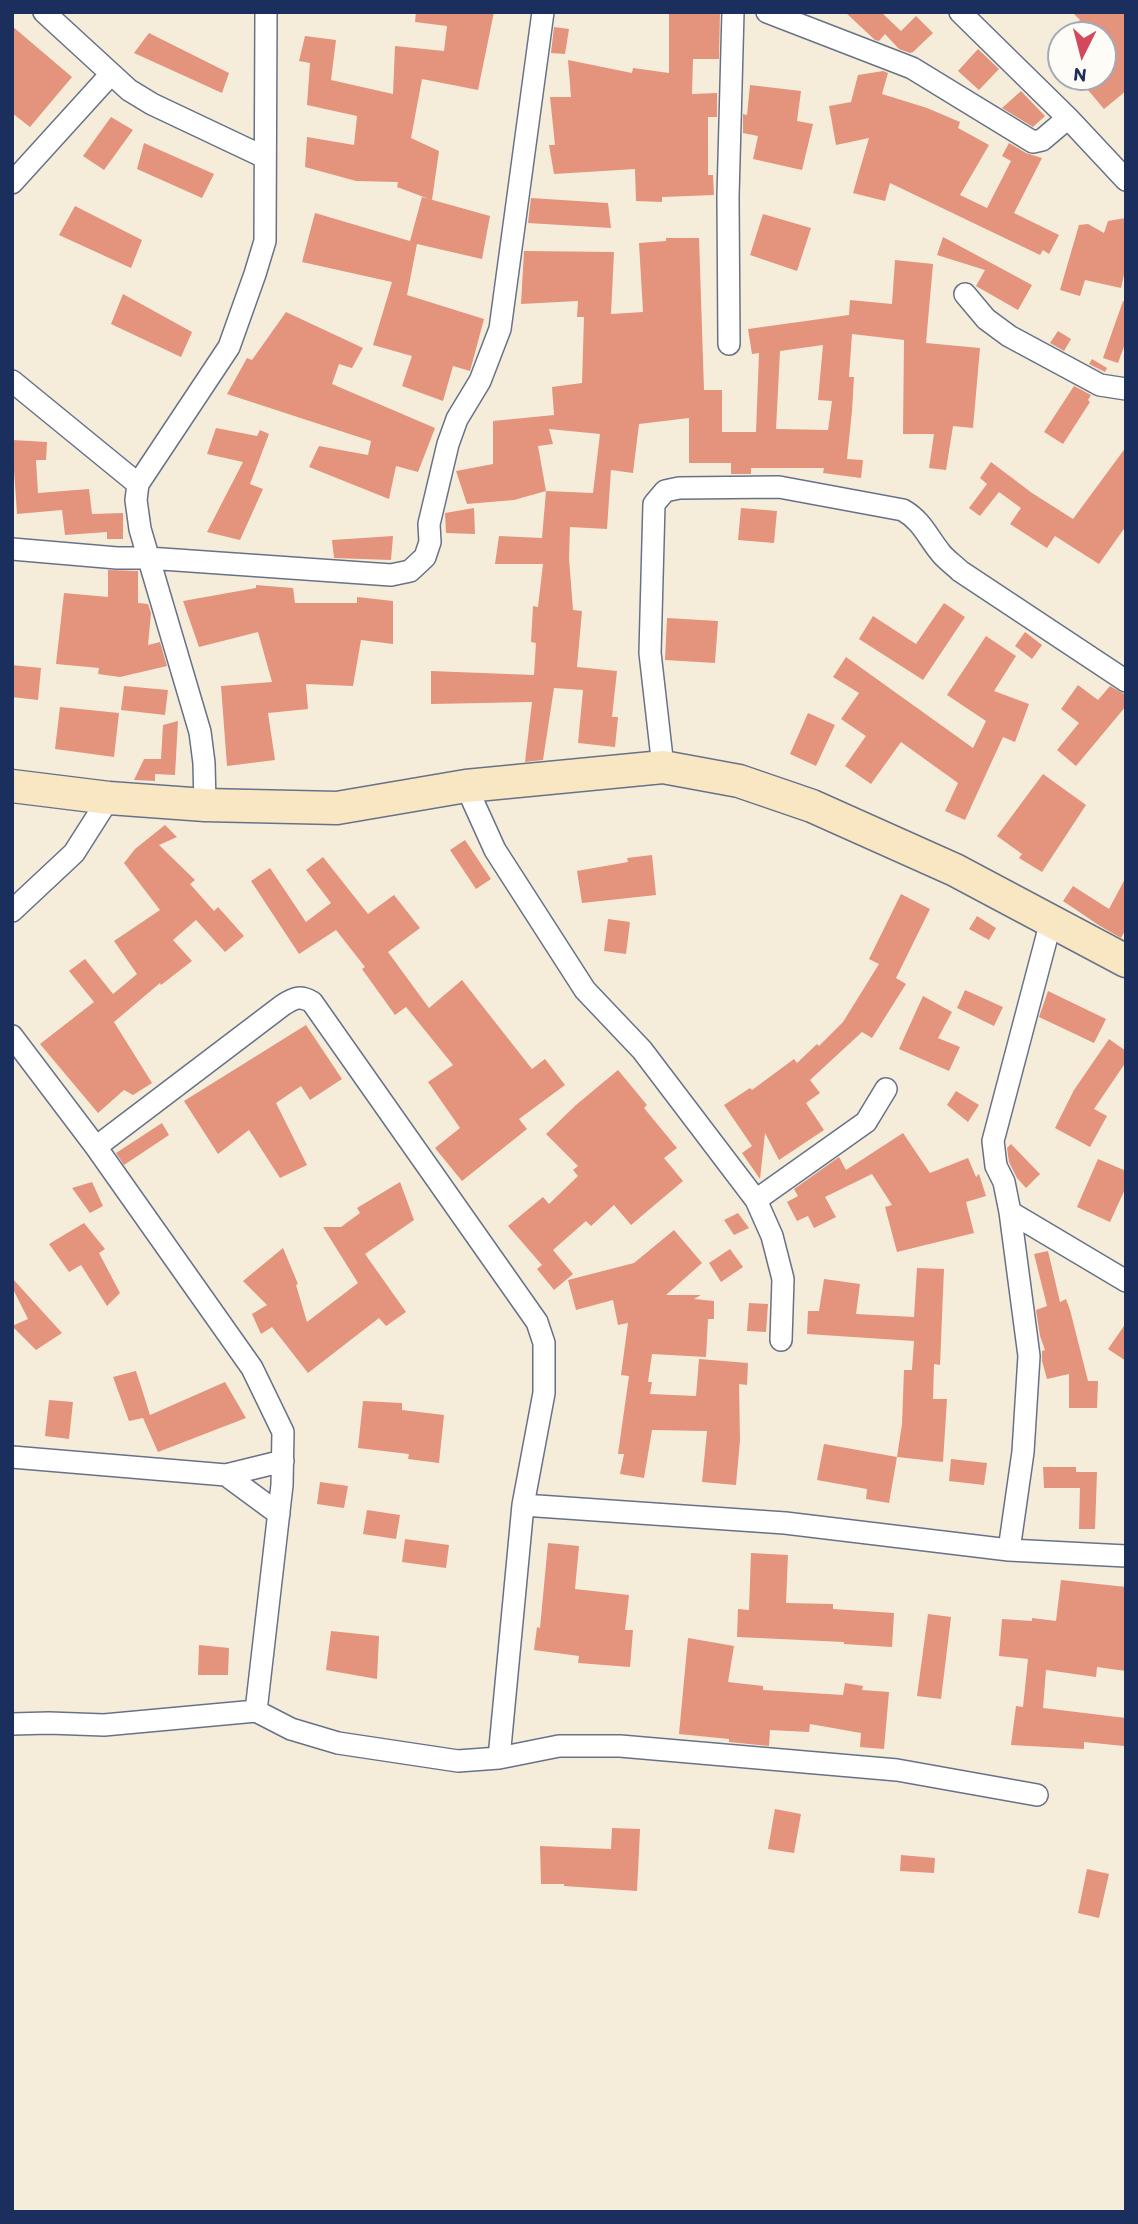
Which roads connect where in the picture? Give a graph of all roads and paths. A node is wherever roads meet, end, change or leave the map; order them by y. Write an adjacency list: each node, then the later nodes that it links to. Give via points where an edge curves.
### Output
1 (44, 12): 7 (street)
2 (266, 12): 9 (street)
3 (543, 12): 18 (street, via 500,329 448,444 425,557 410,571 391,575)
4 (733, 12): 13 (street)
5 (767, 12): 8 (street, via 912,68 1033,142)
6 (973, 16): 8 (street)
7 (111, 74): 9 (street, via 152,104); 11 (street)
8 (1068, 118): 10 (street)
9 (264, 157): 16 (street, via 265,241 229,346)
10 (1126, 180)
11 (12, 183)
12 (965, 294): 15 (street, via 986,319 1009,336 1100,386)
13 (729, 344)
14 (12, 381): 16 (street)
15 (1125, 386)
16 (138, 484): 18 (street, via 136,500)
17 (12, 550): 18 (street)
18 (148, 558): 24 (street, via 200,732)
19 (1126, 681): 20 (street, via 960,571 915,517 903,510 779,487 679,488 665,491 654,504 650,653)
20 (663, 767): 22 (street); 26 (street, via 739,781 812,806 955,870)
21 (12, 786): 23 (street)
22 (467, 786): 24 (street, via 337,808); 31 (street, via 495,850 585,990 642,1050)
23 (109, 798): 24 (street); 25 (street, via 74,853)
24 (205, 805)
25 (12, 911)
26 (1051, 921): 27 (street); 32 (street, via 993,1141)
27 (1126, 961)
28 (12, 1036): 30 (street)
29 (886, 1089): 31 (street, via 866,1122)
30 (96, 1147): 36 (street, via 252,1368 283,1432); 38 (street, via 283,1005 295,998 312,1002 537,1322 544,1343 544,1392)
31 (756, 1199): 34 (street, via 783,1279)
32 (1010, 1212): 33 (street); 40 (street, via 1029,1356)
33 (1126, 1281)
34 (781, 1340)
35 (12, 1457): 37 (street)
36 (283, 1461): 37 (street); 39 (street)
37 (226, 1475): 39 (street)
38 (523, 1505): 40 (street, via 785,1523); 44 (street)
39 (279, 1514): 42 (street)
40 (1010, 1550): 41 (street)
41 (1126, 1556)
42 (256, 1711): 43 (street, via 104,1725); 44 (street, via 291,1729 338,1743 458,1761)
43 (12, 1724)
44 (499, 1758): 45 (street, via 559,1746 620,1746 897,1770)
45 (1037, 1795)

